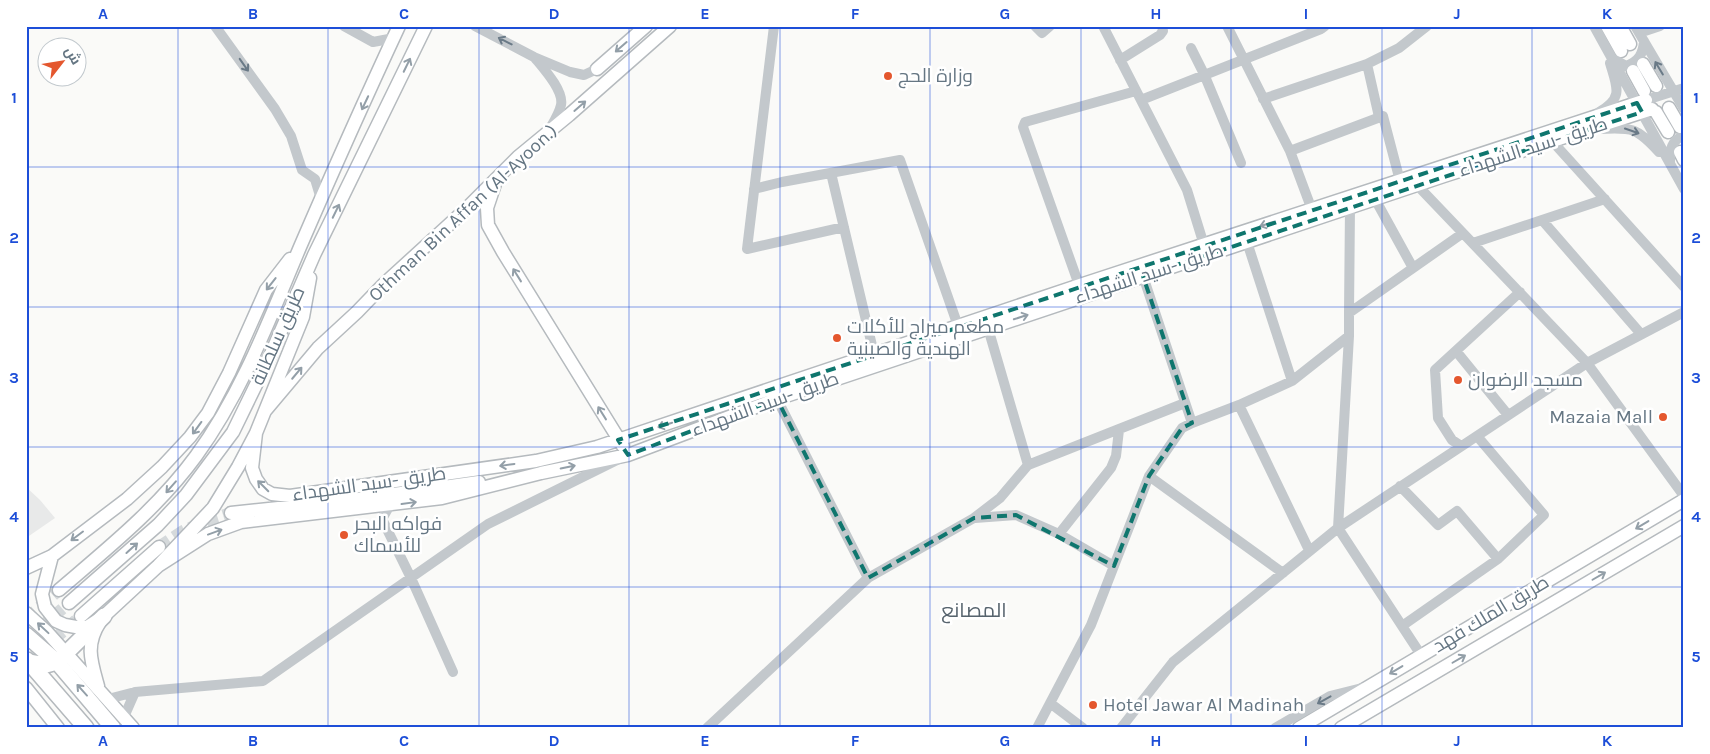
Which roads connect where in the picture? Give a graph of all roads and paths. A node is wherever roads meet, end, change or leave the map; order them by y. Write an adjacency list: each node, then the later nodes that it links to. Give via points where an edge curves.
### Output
1 (215, 26): 49 (street, one-way to 49, via 275,109 291,136 302,170 315,179)
2 (344, 26): 19 (street, via 373,42)
3 (426, 26): 61 (main road, طريق سلطانة, one-way to 3)
4 (475, 26): 24 (street, one-way to 4)
5 (646, 26): 29 (main road, one-way to 29)
6 (670, 26): 38 (main road, Othman Bin Affan (Al-Ayoon.), one-way to 6)
7 (774, 26): 47 (street)
8 (1035, 26): 9 (street, via 1042,34)
9 (1050, 26)
10 (1103, 26): 25 (street)
11 (1162, 26): 25 (street, via 1160,35)
12 (1227, 26): 26 (street)
13 (1325, 26): 26 (street)
14 (1427, 26): 27 (street, via 1399,48)
15 (1594, 26): 21 (street)
16 (1607, 26): 23 (main road)
17 (1620, 26): 23 (main road)
18 (1660, 26): 20 (street)
19 (397, 32): 49 (main road, طريق سلطانة, one-way to 49)
20 (1640, 33): 23 (street, via 1643,52 1635,63 1626,66); 32 (street, one-way to 20)
21 (1604, 43): 23 (street); 36 (street, via 1617,90 1610,106)
22 (1191, 48): 30 (street)
23 (1621, 51): 34 (street)
24 (534, 57): 29 (street, via 584,75); 38 (street, via 561,96 561,105)
25 (1120, 60): 31 (street)
26 (1243, 60): 30 (street); 33 (street)
27 (1367, 64): 33 (street); 35 (street)
28 (1638, 68): 34 (main road)
29 (597, 69)
30 (1204, 74): 31 (street); 41 (street)
31 (1139, 96): 60 (street, via 1187,190); 64 (street, via 1025,122 1023,127)
32 (1679, 98): 34 (street); 37 (main road)
33 (1263, 99): 40 (street)
34 (1648, 102): 36 (main road, طريق -سيد الشهداء); 37 (main road); 42 (street)
35 (1379, 118): 40 (street); 45 (street, via 1383,116)
36 (1583, 126): 39 (main road, طريق -سيد الشهداء); 42 (street, one-way to 42, via 1634,130); 45 (main road, طريق -سيد الشهداء)
37 (1677, 131): 42 (street, via 1680,136 1670,148)
38 (548, 134): 44 (main road, Othman Bin Affan (Al-Ayoon.), via 518,157)
39 (1552, 141): 46 (main road, طريق -سيد الشهداء); 51 (street)
40 (1290, 150): 53 (street)
41 (1241, 163)
42 (1670, 163): 48 (street)
43 (831, 173): 47 (street); 55 (street); 69 (street, via 900,160)
44 (498, 178): 80 (main road, Othman Bin Affan (Al-Ayoon.), one-way to 44, via 318,348); 86 (main road, one-way to 44, via 488,225 487,208)
45 (1400, 181): 53 (main road, طريق -سيد الشهداء)
46 (1418, 185): 50 (main road, طريق -سيد الشهداء); 56 (street)
47 (754, 189): 55 (street, via 747,249)
48 (1684, 189)
49 (322, 199): 59 (main road, طريق سلطانة)
50 (1375, 199): 52 (main road, طريق -سيد الشهداء); 62 (street)
51 (1605, 199): 54 (street); 65 (street)
52 (1350, 207): 57 (main road, طريق -سيد الشهداء); 68 (street)
53 (1312, 210): 60 (main road, طريق -سيد الشهداء, one-way to 60)
54 (1542, 220): 58 (street); 71 (street)
55 (844, 228): 74 (street)
56 (1463, 233): 58 (street); 62 (street)
57 (1247, 242): 63 (main road, طريق -سيد الشهداء); 76 (street)
58 (1473, 243): 66 (street)
59 (301, 245): 103 (main road, one-way to 103, via 266,290 229,373 208,413 190,437 127,499); 111 (main road, طريق سلطانة, one-way to 111, via 220,422 173,486 146,515)
60 (1204, 245): 64 (main road, طريق -سيد الشهداء)
61 (314, 255): 80 (main road, via 302,317); 112 (main road, طريق سلطانة, one-way to 61, via 164,519 233,432)
62 (1413, 268): 68 (street)
63 (1143, 276): 70 (main road, طريق -سيد الشهداء, one-way to 63); 78 (street)
64 (1079, 285): 69 (main road, طريق -سيد الشهداء)
65 (1684, 287)
66 (1520, 292): 73 (street); 75 (street)
67 (1684, 312): 71 (street)
68 (1349, 313): 72 (street)
69 (958, 326): 74 (main road, طريق -سيد الشهداء)
70 (988, 328): 77 (main road, طريق -سيد الشهداء); 89 (street)
71 (1641, 334): 75 (street)
72 (1349, 336): 76 (street); 99 (street)
73 (1456, 351): 81 (street); 87 (street, via 1435,370 1438,418 1452,440)
74 (874, 354): 86 (main road, طريق -سيد الشهداء, one-way to 86)
75 (1587, 363): 81 (street); 93 (street)
76 (1292, 381): 79 (street)
77 (777, 398): 88 (main road, طريق -سيد الشهداء); 110 (street)
78 (1186, 403): 82 (street); 83 (street)
79 (1239, 405): 82 (street); 102 (street)
80 (265, 411): 84 (main road)
81 (1508, 415): 85 (street)
82 (1192, 422): 91 (street, via 1182,428)
83 (1119, 430): 89 (street); 100 (street, via 1111,468)
84 (256, 433): 86 (main road, طريق -سيد الشهداء, one-way to 84, via 536,461 290,496 272,494 263,489 256,479 252,468); 105 (main road, via 213,508)
85 (1476, 436): 87 (street); 104 (street, via 1544,515)
86 (618, 440): 88 (main road)
87 (1461, 446): 92 (street)
88 (628, 455): 90 (main road, طريق -سيد الشهداء, one-way to 88); 109 (street, via 488,524)
89 (1028, 465): 97 (street, via 1000,498)
90 (541, 473): 95 (main road, طريق -سيد الشهداء, one-way to 90, via 442,498); 96 (main road, via 345,501)
91 (1149, 476): 106 (street); 108 (street)
92 (1400, 486): 99 (street); 104 (street, via 1438,525 1458,511)
93 (1684, 496)
94 (1684, 500): 118 (main road, طريق الملك فهد, one-way to 118)
95 (390, 505): 105 (main road, طريق -سيد الشهداء, one-way to 95, via 208,534 241,522); 109 (street, via 382,519)
96 (231, 513)
97 (974, 518): 100 (street, via 1016,515); 110 (street)
98 (1684, 526): 139 (main road, طريق الملك فهد, one-way to 98)
99 (1338, 528): 102 (street); 116 (street)
100 (1059, 534): 106 (street)
101 (159, 547): 114 (main road)
102 (1309, 550): 108 (street)
103 (52, 556): 107 (main road); 115 (main road, via 42,594 45,607 56,621 87,627)
104 (1498, 560): 116 (street)
105 (158, 566): 115 (main road)
106 (1114, 566): 127 (street, via 1091,625)
107 (26, 568)
108 (1283, 573): 136 (street, via 1174,662)
109 (411, 578): 121 (street); 125 (street, via 263,681)
110 (868, 578): 133 (street)
111 (59, 590)
112 (69, 603)
113 (26, 613): 119 (main road, one-way to 113, via 47,632)
114 (80, 616)
115 (104, 616): 119 (highway); 123 (main road, via 90,648)
116 (1402, 626): 118 (street)
117 (26, 635): 119 (highway)
118 (1421, 656): 122 (main road, طريق الملك فهد, one-way to 122)
119 (62, 657): 120 (highway, via 46,666); 123 (main road); 131 (highway, one-way to 119)
120 (28, 661): 130 (highway)
121 (453, 672)
122 (1370, 686): 137 (street, one-way to 137, via 1330,696); 138 (main road, طريق الملك فهد)
123 (98, 688): 126 (main road)
124 (27, 691): 129 (main road)
125 (135, 692): 126 (street); 128 (street)
126 (108, 699): 128 (main road)
127 (1050, 703): 134 (street); 135 (street)
128 (124, 717): 132 (main road)
129 (58, 728)
130 (86, 728)
131 (113, 728)
132 (133, 728)
133 (707, 728)
134 (1037, 728)
135 (1083, 728)
136 (1120, 728)
137 (1275, 728)
138 (1299, 728)
139 (1341, 728)

